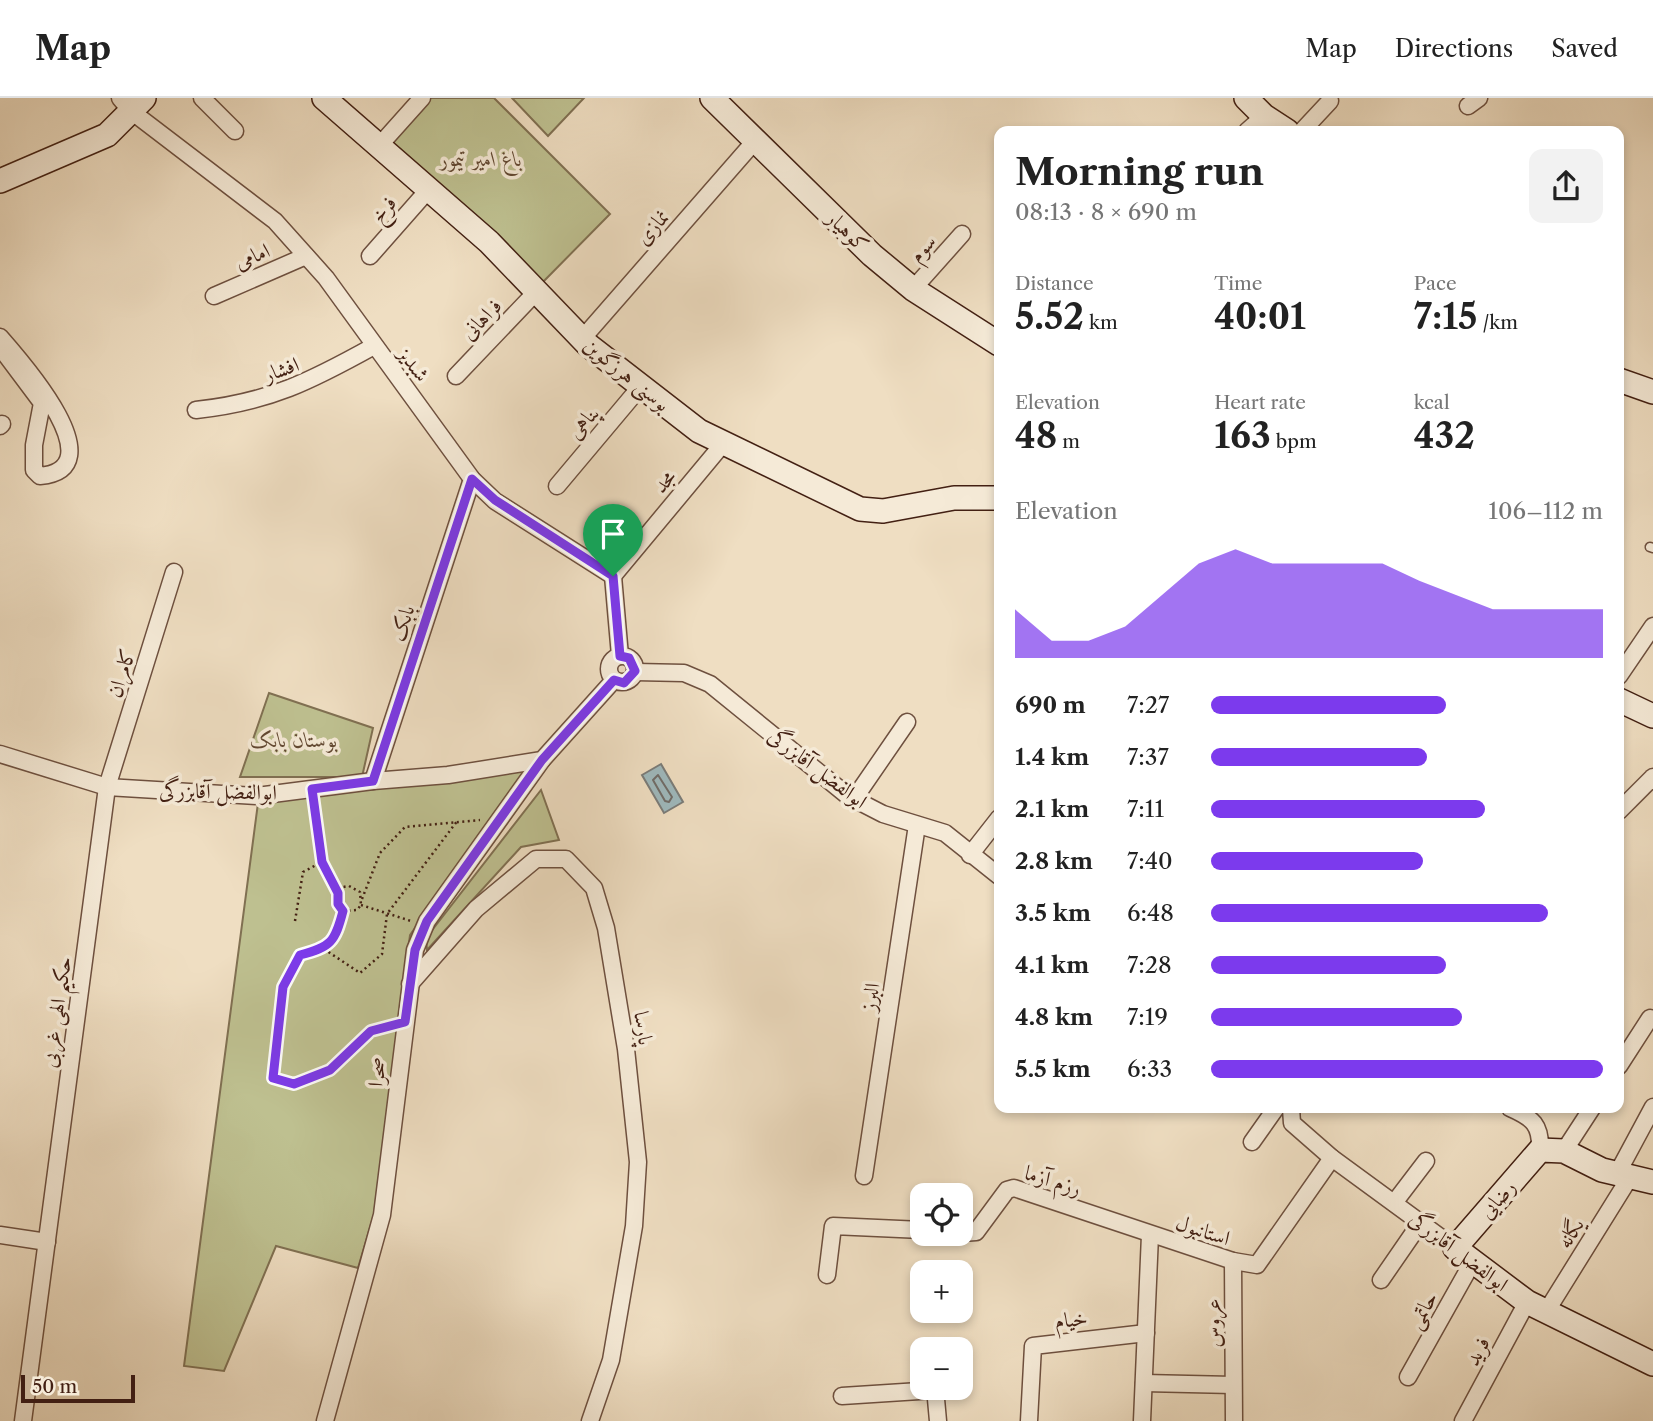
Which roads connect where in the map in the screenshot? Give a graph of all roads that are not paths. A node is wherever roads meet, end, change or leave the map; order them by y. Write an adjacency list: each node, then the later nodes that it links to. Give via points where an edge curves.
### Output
1 (202, 98): 10 (street)
2 (324, 98): 12 (street, بوسنی هرزگوین)
3 (422, 98): 12 (street)
4 (1246, 98): 8 (street)
5 (720, 101): 11 (street, کوهیار)
6 (1330, 101): 9 (street)
7 (132, 102): 13 (street, via 107,135); 16 (street, شبدیز, via 275,221)
8 (1256, 124)
9 (1307, 126)
10 (235, 131)
11 (754, 142): 18 (street, کوهیار); 22 (street, نمازی)
12 (380, 146): 14 (street, بوسنی هرزگوین)
13 (0, 181)
14 (429, 189): 17 (street, فرخ); 19 (street, بوسنی هرزگوین)
15 (962, 234): 18 (street, سوم)
16 (306, 256): 20 (street, امامی); 24 (street, شبدیز)
17 (370, 256)
18 (913, 289): 23 (street, کوهیار)
19 (537, 292): 22 (street, بوسنی هرزگوین); 26 (street, فراهانی)
20 (214, 296)
21 (0, 337): 25 (street, via 46,394 63,425 71,450 64,466 52,475 40,476 34,470 42,402)
22 (582, 339): 28 (street, بوسنی هرزگوین)
23 (994, 341)
24 (374, 346): 30 (street, افشار, via 309,382 243,405); 32 (street, شبدیز)
25 (0, 347)
26 (456, 376)
27 (1624, 382): 29 (street)
28 (641, 386): 31 (street, بوسنی هرزگوین); 33 (street, پناهی)
29 (1653, 392)
30 (196, 410)
31 (722, 444): 34 (street, بوسنی هرزگوین, via 860,509 883,511 954,498); 36 (street, مجد)
32 (472, 479): 36 (street, شبدیز, via 495,500); 48 (street, بابک)
33 (557, 486)
34 (994, 498)
35 (174, 572): 49 (street, کامران)
36 (613, 576): 38 (street)
37 (1653, 626): 39 (street)
38 (620, 656): 40 (street, via 629,658); 41 (street, via 608,666)
39 (1624, 669)
40 (635, 671): 41 (street, via 624,683); 50 (street, ابوالفضل آقابزرگی, via 684,673 709,684)
41 (614, 680): 46 (street)
42 (1624, 702): 43 (street)
43 (1653, 716)
44 (907, 722): 50 (street)
45 (0, 754): 49 (street, ابوالفضل آقابزرگی)
46 (542, 760): 48 (street, ابوالفضل آقابزرگی); 56 (street, صحرا, via 427,921 415,950)
47 (1653, 777): 51 (street)
48 (373, 781): 49 (street, ابوالفضل آقابزرگی, via 257,796)
49 (107, 787): 78 (street, حکیم الهی غربی)
50 (854, 799): 53 (street, ابوالفضل آقابزرگی)
51 (1624, 806)
52 (994, 824): 54 (street)
53 (917, 825): 54 (street, ابوالفضل آقابزرگی, via 944,833); 70 (street, البرز)
54 (970, 855): 55 (street, ابوالفضل آقابزرگی)
55 (994, 872)
56 (410, 984): 94 (street, صحرا, via 382,1215); 95 (street, پارسا, via 476,909 536,859 566,859 594,887 606,928 626,1049 638,1162 634,1227 611,1360)
57 (1650, 1018): 58 (street)
58 (1624, 1058)
59 (1653, 1107): 69 (street, یگانه)
60 (1272, 1113): 64 (street)
61 (1292, 1113): 67 (street, ابوالفضل آقابزرگی, via 1293,1123)
62 (1520, 1113): 65 (street, via 1535,1121 1541,1132)
63 (1589, 1113): 66 (street)
64 (1252, 1142)
65 (1540, 1150): 66 (street); 79 (street, رضایی)
66 (1564, 1152): 69 (street)
67 (1332, 1158): 72 (street, ابوالفضل آقابزرگی); 80 (street, استانبول, via 1260,1263)
68 (1426, 1161): 72 (street)
69 (1624, 1175): 71 (street); 84 (street, یگانه)
70 (864, 1176)
71 (1653, 1182)
72 (1394, 1203): 73 (street, ابوالفضل آقابزرگی)
73 (1421, 1222): 79 (street, ابوالفضل آقابزرگی); 83 (street)
74 (910, 1229): 82 (street, via 833,1226)
75 (973, 1232): 77 (street, رزم آزما, via 1007,1190 1014,1188)
76 (0, 1235): 78 (street)
77 (1150, 1235): 80 (street, استانبول); 85 (street, استانبول)
78 (47, 1242): 93 (street, حکیم الهی غربی)
79 (1455, 1248): 81 (street, ابوالفضل آقابزرگی)
80 (1233, 1261): 89 (street, عروس)
81 (1472, 1263): 84 (street, ابوالفضل آقابزرگی); 87 (street, حاتمی)
82 (827, 1275)
83 (1381, 1280)
84 (1536, 1307): 86 (street, ابوالفضل آقابزرگی); 100 (street, فرید)
85 (1146, 1333): 88 (street, استانبول); 97 (street, خیام, via 1033,1346)
86 (1653, 1364)
87 (1408, 1377)
88 (1144, 1383): 89 (street); 98 (street, استانبول)
89 (1233, 1385): 99 (street, عروس)
90 (910, 1391): 91 (street)
91 (842, 1396)
92 (936, 1400): 96 (street)
93 (23, 1421)
94 (325, 1421)
95 (590, 1421)
96 (938, 1421)
97 (1029, 1421)
98 (1142, 1421)
99 (1234, 1421)
100 (1463, 1421)

